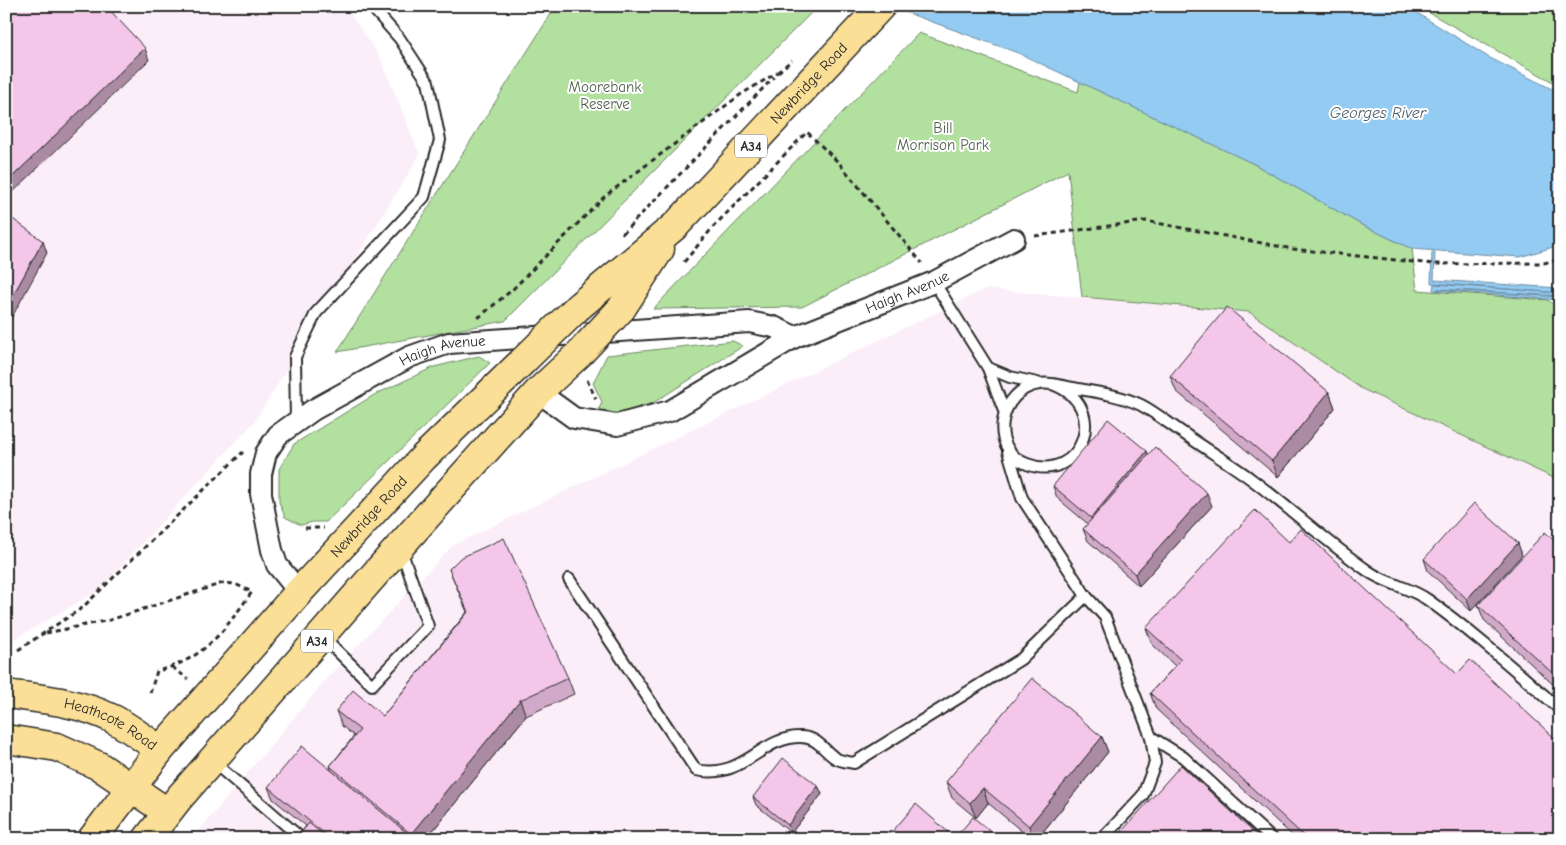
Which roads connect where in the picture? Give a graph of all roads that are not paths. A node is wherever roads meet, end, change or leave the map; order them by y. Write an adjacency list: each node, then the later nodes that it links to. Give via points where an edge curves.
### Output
1 (371, 6): 12 (lane, via 400,39 428,82 440,140 424,197 316,313 296,357)
2 (881, 6): 3 (main road, Newbridge Road / A34)
3 (676, 225): 10 (main road, Newbridge Road / A34, bridge, via 621,309); 16 (main road, Newbridge Road / A34, bridge, via 578,307 424,456)
4 (1014, 239): 5 (street, Haigh Avenue)
5 (934, 282): 6 (street, Haigh Avenue); 7 (lane)
6 (795, 337): 10 (street, Haigh Avenue, via 670,410 617,426 574,418); 12 (street, Haigh Avenue, via 774,327 749,322 449,342 409,357)
7 (988, 368): 8 (lane, via 1010,377); 11 (lane)
8 (1040, 383): 9 (lane); 11 (lane, via 1018,392)
9 (1052, 384): 13 (lane, via 1063,388 1080,404 1086,426 1079,449 1060,465 1042,467 1025,464); 20 (lane, via 1111,394 1141,405 1250,479 1370,573 1426,598)
10 (538, 392): 14 (main road, Newbridge Road / A34)
11 (1004, 412): 13 (lane, via 1003,436)
12 (296, 421): 16 (street, Haigh Avenue, via 278,435 266,453 261,494 277,565)
13 (1008, 447): 17 (lane, via 1022,498)
14 (400, 547): 18 (main road, Newbridge Road / A34); 18 (lane, via 428,626 372,685)
15 (569, 579): 17 (lane, via 696,770 712,773 725,772 780,741 800,737 817,740 836,759 854,763 1021,659)
16 (299, 592): 23 (main road, Newbridge Road / A34)
17 (1086, 596): 21 (lane, via 1105,617)
18 (322, 636): 24 (main road, Newbridge Road / A34)
19 (6, 694): 23 (main road, Heathcote Road, via 87,708 121,723)
20 (1560, 709)
21 (1151, 736): 30 (lane, via 1155,763 1143,795); 31 (lane, via 1183,757)
22 (6, 739): 25 (main road, via 57,747 99,766)
23 (160, 750): 25 (main road, Newbridge Road / A34); 26 (main road, Heathcote Road, via 176,773)
24 (211, 761): 26 (main road, Newbridge Road / A34); 29 (lane)
25 (130, 787): 26 (main road); 27 (main road, Newbridge Road / A34)
26 (173, 805): 28 (main road, Newbridge Road / A34)
27 (92, 839)
28 (147, 839)
29 (302, 839)
30 (1102, 839)
31 (1272, 839)

